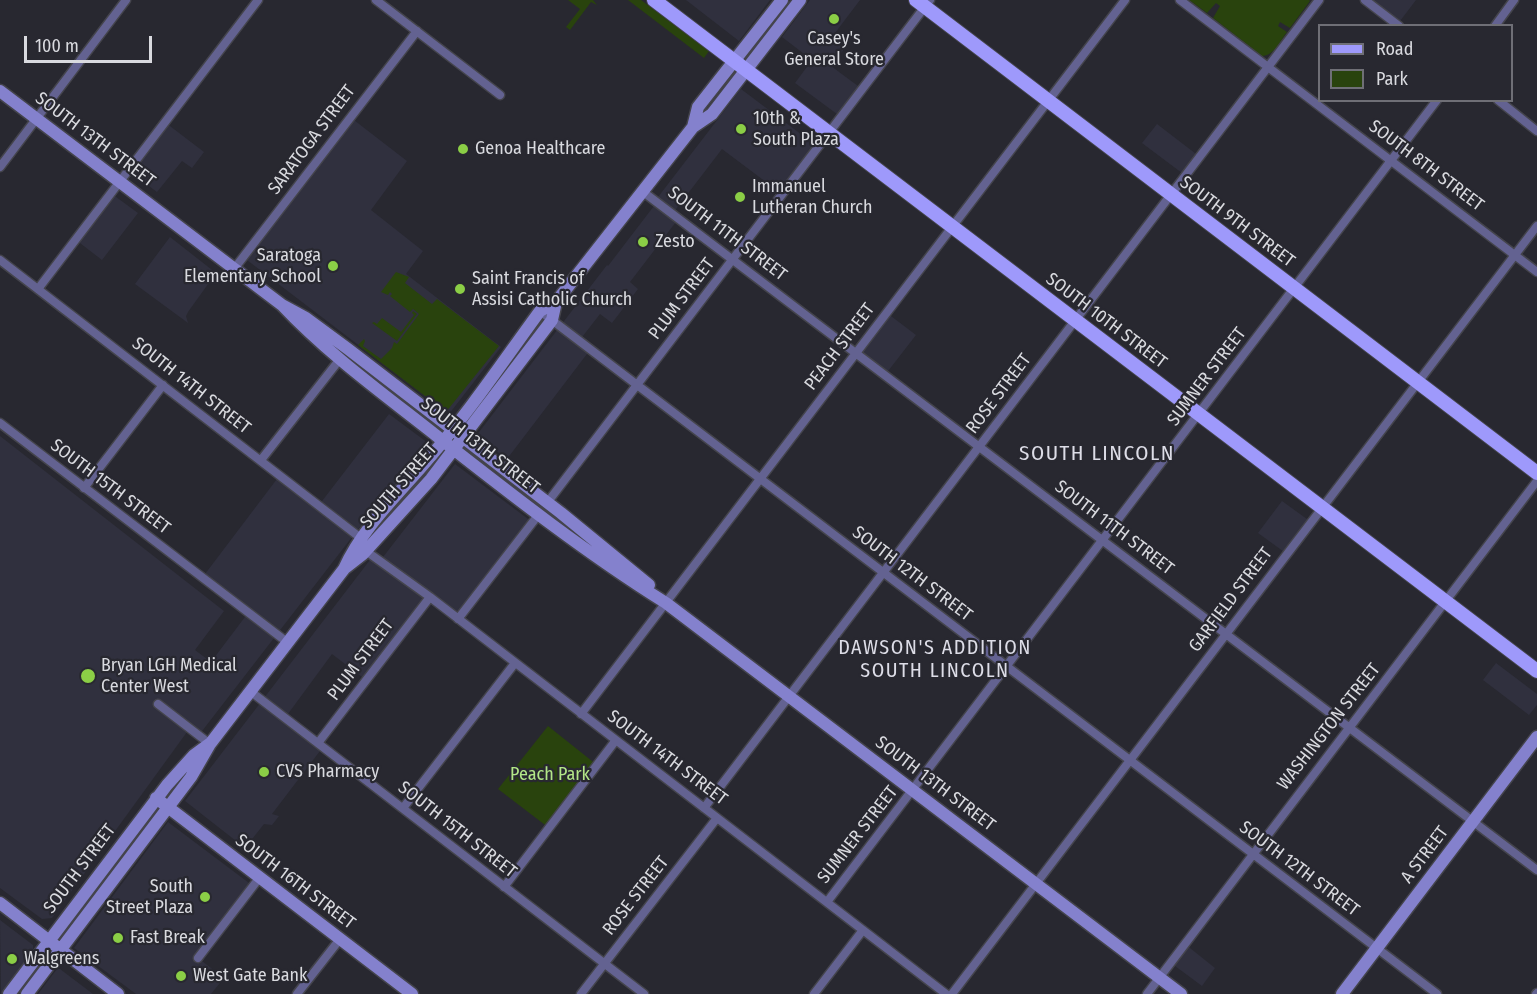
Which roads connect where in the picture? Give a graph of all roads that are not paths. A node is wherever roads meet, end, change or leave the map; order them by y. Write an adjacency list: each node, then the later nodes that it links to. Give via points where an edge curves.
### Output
1 (126, 0): 24 (street)
2 (258, 0): 30 (street)
3 (376, 0): 15 (street)
4 (654, 0): 16 (main road, SOUTH 10TH STREET)
5 (782, 0): 16 (main road, SOUTH STREET)
6 (800, 0): 18 (main road, SOUTH STREET)
7 (1125, 0): 21 (street, PEACH STREET)
8 (1180, 0): 17 (street, SOUTH 8TH STREET)
9 (1319, 0): 17 (street, ROSE STREET)
10 (1365, 0): 13 (street)
11 (1514, 0): 14 (street)
12 (924, 2): 21 (main road, SOUTH 9TH STREET); 27 (street, PLUM STREET)
13 (1396, 24)
14 (1496, 24)
15 (417, 31): 20 (street); 38 (street, SARATOGA STREET)
16 (735, 61): 18 (main road, SOUTH 10TH STREET); 25 (main road, SOUTH STREET, via 698,107)
17 (1268, 67): 28 (street, SOUTH 8TH STREET); 32 (street, ROSE STREET)
18 (747, 70): 25 (main road, SOUTH STREET, via 712,114); 27 (main road, SOUTH 10TH STREET)
19 (0, 91): 24 (main road, SOUTH 13TH STREET)
20 (500, 95)
21 (1048, 101): 32 (main road, SOUTH 9TH STREET); 33 (street, PEACH STREET)
22 (1435, 102): 28 (street, SUMNER STREET)
23 (1501, 102): 26 (street)
24 (36, 118): 29 (street); 30 (main road, SOUTH 13TH STREET)
25 (693, 127): 31 (main road, SOUTH STREET)
26 (1537, 130)
27 (829, 132): 33 (main road, SOUTH 10TH STREET); 36 (street, PLUM STREET)
28 (1391, 161): 35 (street, SOUTH 8TH STREET); 40 (street, SUMNER STREET)
29 (0, 167)
30 (120, 182): 38 (main road, SOUTH 13TH STREET); 41 (street)
31 (642, 191): 36 (street, SOUTH 11TH STREET); 42 (main road, SOUTH STREET)
32 (1171, 194): 40 (main road, SOUTH 9TH STREET); 46 (street, ROSE STREET)
33 (952, 226): 46 (main road, SOUTH 10TH STREET); 47 (street, PEACH STREET)
34 (1537, 226): 35 (street, GARFIELD STREET)
35 (1515, 255): 39 (street, SOUTH 8TH STREET); 49 (street, GARFIELD STREET)
36 (733, 258): 47 (street, SOUTH 11TH STREET); 51 (street, PLUM STREET)
37 (0, 260): 41 (street, SOUTH 14TH STREET)
38 (234, 269): 43 (main road, SOUTH 13TH STREET)
39 (1537, 272)
40 (1294, 288): 49 (main road, SOUTH 9TH STREET); 52 (street, SUMNER STREET)
41 (38, 289): 50 (street, SOUTH 14TH STREET)
42 (556, 302): 44 (main road, SOUTH STREET); 45 (main road, SOUTH STREET)
43 (282, 306): 48 (main road, SOUTH 13TH STREET); 54 (main road, SOUTH 13TH STREET, via 314,324)
44 (540, 311): 45 (street, SOUTH 12TH STREET); 54 (main road, SOUTH STREET)
45 (552, 320): 51 (street, SOUTH 12TH STREET); 55 (main road, SOUTH STREET)
46 (1076, 320): 52 (main road, SOUTH 10TH STREET); 57 (street, ROSE STREET)
47 (856, 352): 57 (street, SOUTH 11TH STREET); 61 (street, PEACH STREET)
48 (340, 359): 56 (main road, SOUTH 13TH STREET); 59 (street)
49 (1418, 382): 60 (main road, SOUTH 9TH STREET); 65 (street, GARFIELD STREET)
50 (163, 385): 59 (street, SOUTH 14TH STREET); 63 (street)
51 (637, 385): 61 (street, SOUTH 12TH STREET); 64 (street, PLUM STREET)
52 (1199, 414): 65 (main road, SOUTH 10TH STREET); 67 (street, SUMNER STREET)
53 (0, 423): 63 (street, SOUTH 15TH STREET)
54 (452, 430): 55 (main road, SOUTH 13TH STREET); 56 (main road, SOUTH STREET)
55 (463, 439): 58 (main road, SOUTH STREET); 64 (main road, SOUTH 13TH STREET)
56 (443, 441): 58 (main road, SOUTH 13TH STREET); 68 (main road, SOUTH STREET)
57 (980, 447): 67 (street, SOUTH 11TH STREET); 69 (street, ROSE STREET)
58 (454, 450): 66 (main road, SOUTH 13TH STREET); 68 (main road, SOUTH STREET, via 416,497)
59 (261, 460): 68 (street, SOUTH 14TH STREET)
60 (1537, 473)
61 (760, 479): 69 (street, SOUTH 12TH STREET); 72 (street, PEACH STREET)
62 (1537, 481): 71 (street, WASHINGTON STREET)
63 (84, 488): 75 (street, SOUTH 15TH STREET)
64 (547, 503): 72 (main road, SOUTH 13TH STREET)
65 (1322, 508): 71 (main road, SOUTH 10TH STREET); 74 (street, GARFIELD STREET)
66 (539, 514): 72 (main road, SOUTH 13TH STREET); 73 (street)
67 (1103, 540): 74 (street, SOUTH 11TH STREET); 77 (street, SUMNER STREET)
68 (364, 545): 70 (street, SOUTH 14TH STREET); 75 (main road, SOUTH STREET)
69 (884, 573): 77 (street, SOUTH 12TH STREET); 80 (street, ROSE STREET)
70 (430, 597): 73 (street, SOUTH 14TH STREET); 86 (street, PLUM STREET)
71 (1446, 602): 78 (main road, SOUTH 10TH STREET); 83 (street, WASHINGTON STREET)
72 (666, 603): 80 (main road, SOUTH 13TH STREET); 82 (street, PEACH STREET)
73 (458, 619): 76 (street, SOUTH 14TH STREET)
74 (1226, 634): 83 (street, SOUTH 11TH STREET); 88 (street, GARFIELD STREET)
75 (287, 642): 79 (main road, SOUTH STREET)
76 (515, 663): 82 (street, SOUTH 14TH STREET); 92 (street)
77 (1007, 667): 88 (street, SOUTH 12TH STREET); 89 (street, SUMNER STREET)
78 (1537, 671)
79 (250, 691): 86 (street, SOUTH 15TH STREET); 87 (main road, SOUTH STREET)
80 (790, 696): 89 (main road, SOUTH 13TH STREET); 93 (street, ROSE STREET)
81 (158, 704): 87 (street)
82 (581, 714): 85 (street, SOUTH 14TH STREET)
83 (1350, 728): 95 (street, SOUTH 11TH STREET); 96 (street, WASHINGTON STREET)
84 (1537, 737): 95 (main road, A STREET)
85 (616, 740): 93 (street, SOUTH 14TH STREET); 100 (street)
86 (318, 743): 92 (street, SOUTH 15TH STREET)
87 (210, 744): 90 (main road, SOUTH STREET, via 187,762); 91 (main road, SOUTH STREET)
88 (1130, 760): 96 (street, SOUTH 12TH STREET); 99 (street, GARFIELD STREET)
89 (913, 790): 99 (main road, SOUTH 13TH STREET); 101 (street, SUMNER STREET)
90 (156, 798): 91 (main road, SOUTH 16TH STREET); 105 (main road, SOUTH STREET)
91 (168, 807): 98 (main road, SOUTH 16TH STREET); 107 (main road, SOUTH STREET)
92 (402, 808): 100 (street, SOUTH 15TH STREET)
93 (705, 808): 94 (street, SOUTH 14TH STREET)
94 (717, 818): 101 (street, SOUTH 14TH STREET); 109 (street, ROSE STREET)
95 (1473, 822): 97 (street, SOUTH 11TH STREET); 106 (main road, A STREET)
96 (1252, 854): 106 (street, SOUTH 12TH STREET); 110 (street, WASHINGTON STREET)
97 (1537, 870)
98 (260, 877): 104 (main road, SOUTH 16TH STREET); 108 (street)
99 (1037, 884): 110 (main road, SOUTH 13TH STREET); 120 (street, GARFIELD STREET)
100 (504, 887): 109 (street, SOUTH 15TH STREET)
101 (827, 902): 103 (street, SOUTH 14TH STREET)
102 (0, 903): 105 (main road)
103 (863, 930): 118 (street); 119 (street, SOUTH 14TH STREET)
104 (340, 939): 114 (street); 115 (main road, SOUTH 16TH STREET)
105 (49, 941): 107 (main road); 111 (main road, SOUTH STREET)
106 (1377, 948): 123 (main road, A STREET); 124 (street, SOUTH 12TH STREET)
107 (60, 950): 112 (main road, SOUTH STREET); 113 (main road)
108 (198, 958)
109 (605, 963): 116 (street, ROSE STREET); 117 (street, SOUTH 15TH STREET)
110 (1160, 978): 121 (street, WASHINGTON STREET); 122 (main road, SOUTH 13TH STREET)
111 (9, 994)
112 (27, 994)
113 (118, 994)
114 (297, 994)
115 (412, 994)
116 (581, 994)
117 (644, 994)
118 (814, 994)
119 (946, 994)
120 (951, 994)
121 (1147, 994)
122 (1181, 994)
123 (1342, 994)
124 (1437, 994)

